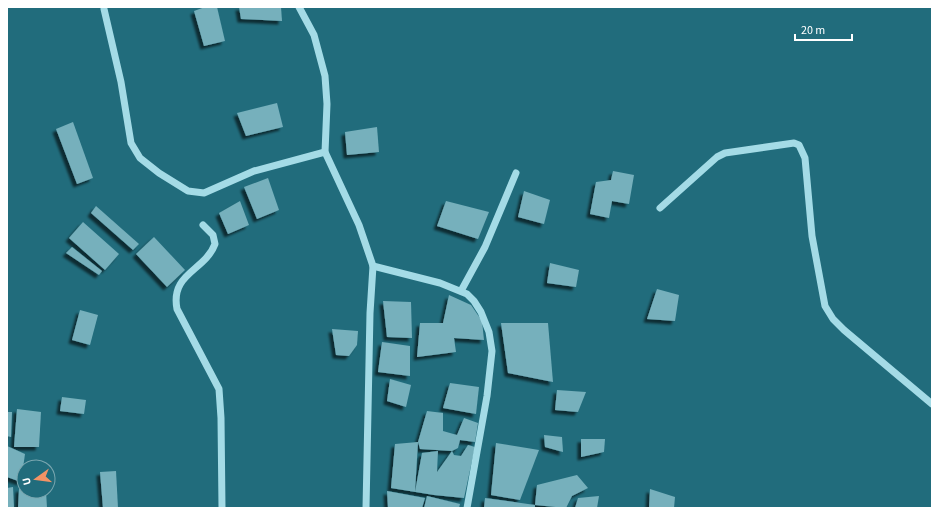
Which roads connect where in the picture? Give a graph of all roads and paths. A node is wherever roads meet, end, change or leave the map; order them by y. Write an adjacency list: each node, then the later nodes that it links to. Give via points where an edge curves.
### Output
1 (299, 7): 3 (street, via 314,34 324,76 327,104)
2 (104, 9): 3 (street, via 121,82 131,143 140,158 159,174 188,191 204,193 254,171)
3 (325, 152): 7 (street, via 359,225)
4 (516, 173): 8 (street, via 486,247)
5 (660, 208): 9 (street, via 717,157 726,153 787,144 799,145 805,158 812,236 825,306 844,330)
6 (203, 225): 10 (street, via 213,235 215,244 180,284 176,292 176,303 219,389)
7 (374, 266): 8 (street, via 440,283); 11 (street, via 370,314)
8 (460, 291): 12 (street, via 474,301 481,312 489,332 492,351 487,396)
9 (932, 404)
10 (222, 508)
11 (366, 508)
12 (467, 508)

